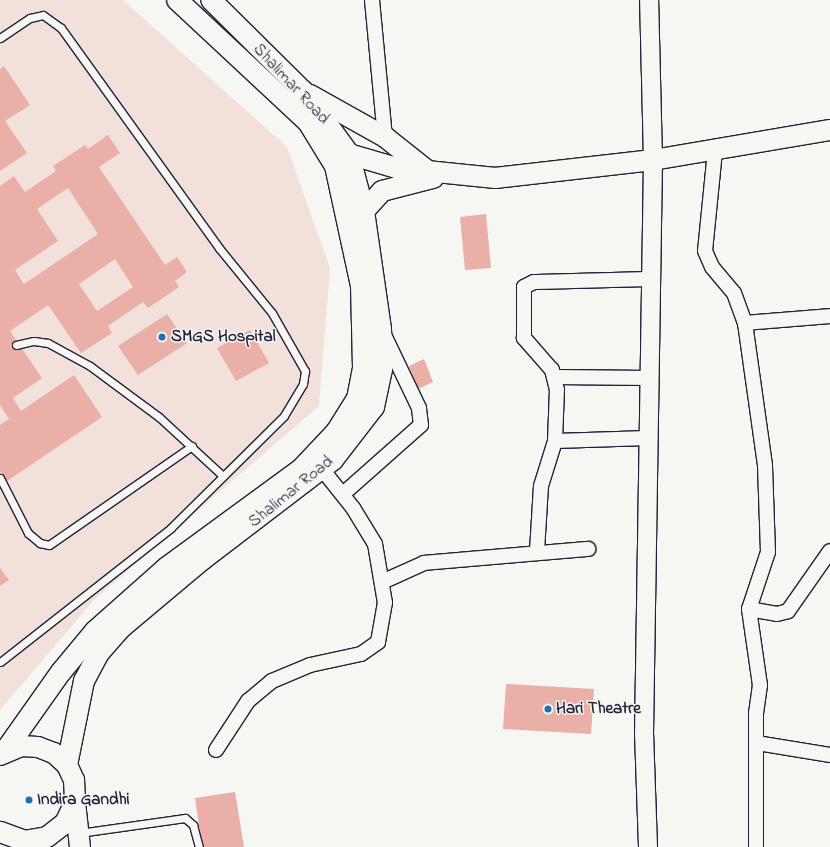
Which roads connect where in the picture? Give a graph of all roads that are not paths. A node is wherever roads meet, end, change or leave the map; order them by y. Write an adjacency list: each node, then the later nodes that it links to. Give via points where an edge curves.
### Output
1 (177, 0): 37 (main road, via 308,122 335,166 361,286 363,367 357,399 336,432 301,469 167,567 95,631 61,672)
2 (211, 0): 6 (main road, Shalimar Road)
3 (372, 0): 8 (street)
4 (649, 0): 11 (street)
5 (0, 38): 26 (lane, via 30,18 43,16 61,28 219,248 272,313 305,371 303,384 284,416)
6 (303, 91): 8 (main road); 10 (main road, Shalimar Road)
7 (830, 130): 9 (main road)
8 (384, 137): 12 (main road)
9 (715, 151): 11 (main road); 17 (street, via 705,251 712,267 734,292)
10 (349, 154): 12 (main road, via 397,168); 14 (main road, Shalimar Road)
11 (653, 160): 13 (main road, via 495,178); 15 (street)
12 (429, 172): 13 (main road)
13 (451, 174): 14 (main road, via 382,191)
14 (364, 210): 18 (main road, Shalimar Road)
15 (651, 279): 20 (street, via 534,282 524,287 524,338); 21 (street)
16 (830, 316): 17 (street)
17 (746, 322): 33 (street, via 765,466 768,552)
18 (381, 329): 25 (main road, Shalimar Road, via 382,369 374,407 350,440); 28 (street, via 420,408 421,425)
19 (16, 345): 24 (lane, via 34,341 48,343 90,366 159,417)
20 (556, 377): 21 (street); 23 (street)
21 (649, 378): 22 (street)
22 (648, 438): 23 (street); 44 (street, via 644,734)
23 (555, 441): 30 (street, via 541,486)
24 (192, 446): 26 (lane); 27 (lane, via 49,544 40,543 28,532)
25 (322, 469): 28 (street); 39 (main road, Shalimar Road, via 121,628 99,653 84,681)
26 (223, 476): 34 (lane, via 171,528)
27 (0, 478)
28 (342, 494): 32 (street, via 375,544)
29 (588, 549): 30 (street)
30 (537, 551): 32 (street, via 424,562)
31 (830, 551): 33 (street, via 788,610 777,614)
32 (382, 582): 36 (street, via 384,617 375,646 361,654 310,665 272,681 248,701)
33 (749, 609): 35 (street, via 760,685)
34 (0, 662)
35 (757, 743): 38 (street); 45 (street)
36 (216, 750)
37 (3, 753): 39 (main road, via 21,746 38,747 54,753)
38 (830, 755)
39 (66, 765): 40 (main road, via 74,780)
40 (75, 802): 41 (main road, via 65,823 47,837); 42 (main road)
41 (11, 839)
42 (79, 840): 43 (lane, via 185,818 193,824)
43 (199, 847)
44 (648, 847)
45 (756, 847)

